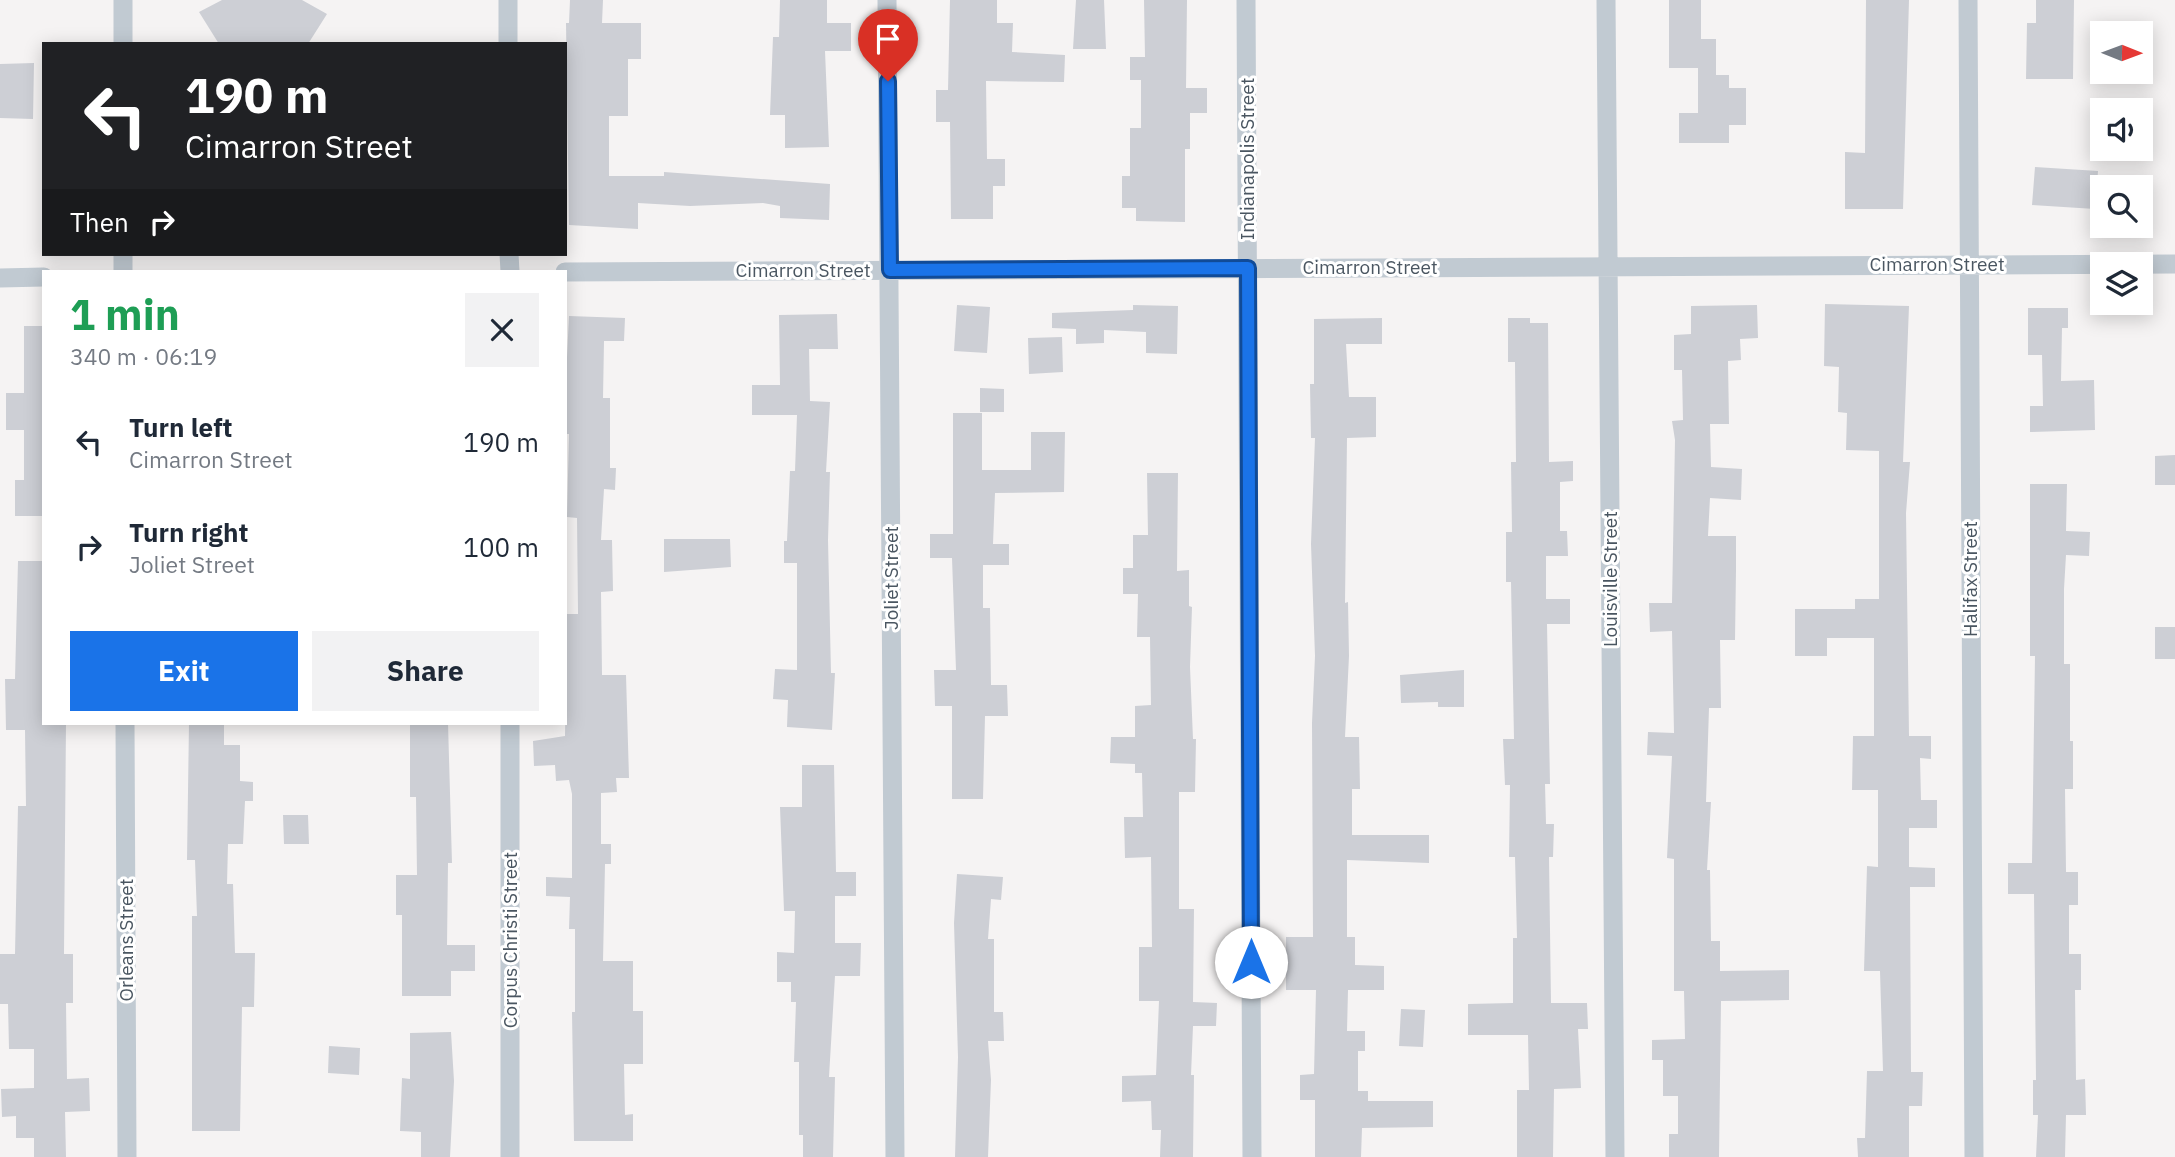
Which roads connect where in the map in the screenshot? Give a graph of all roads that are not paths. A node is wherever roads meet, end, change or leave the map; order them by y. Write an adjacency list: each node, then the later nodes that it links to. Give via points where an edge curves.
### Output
1 (123, 0): 7 (street)
2 (508, 0): 8 (street)
3 (887, 0): 13 (street, Joliet Street)
4 (1246, 0): 12 (street, Indianapolis Street)
5 (1606, 0): 11 (street, Louisville Street)
6 (1968, 0): 9 (street, Halifax Street)
7 (123, 42)
8 (508, 42)
9 (1968, 264): 10 (street, Cimarron Street); 11 (street, Cimarron Street); 24 (street, Halifax Street)
10 (2175, 264)
11 (1608, 265): 12 (street, Cimarron Street); 23 (street, Louisville Street)
12 (1248, 268): 13 (street, Cimarron Street); 22 (street, Indianapolis Street)
13 (890, 270): 14 (street, Cimarron Street); 21 (street, Joliet Street)
14 (567, 272)
15 (42, 277): 16 (street)
16 (0, 278)
17 (125, 725): 19 (street, Orleans Street)
18 (510, 725): 20 (street, Corpus Christi Street)
19 (127, 1157)
20 (510, 1157)
21 (895, 1157)
22 (1252, 1157)
23 (1615, 1157)
24 (1974, 1157)

